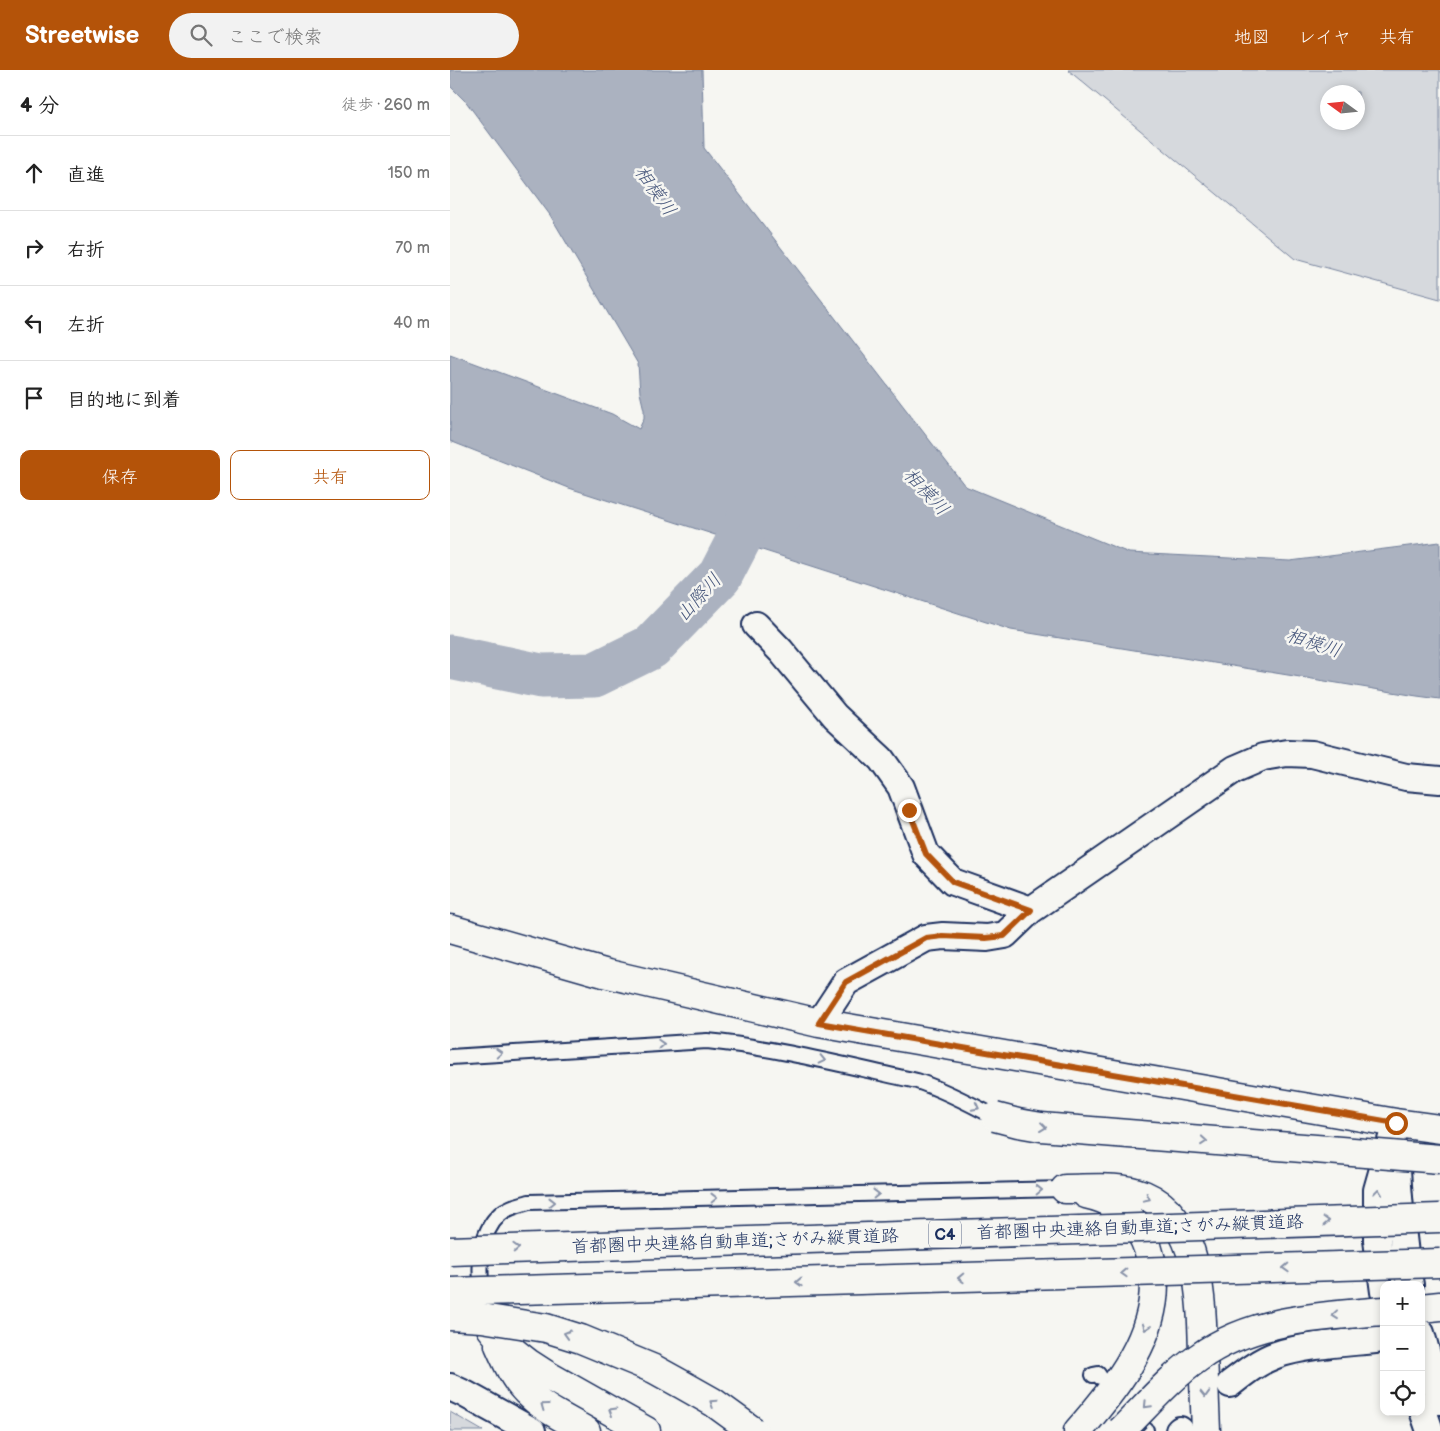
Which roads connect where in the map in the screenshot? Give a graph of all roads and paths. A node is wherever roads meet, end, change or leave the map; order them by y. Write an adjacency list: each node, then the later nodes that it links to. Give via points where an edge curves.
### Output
1 (756, 625): 3 (street, via 835,716 881,759 901,787 926,854 953,882)
2 (1440, 780): 3 (street, via 1406,777 1312,754 1287,753 1263,757 1235,769)
3 (1031, 910): 5 (street, via 1004,936 926,938 846,982)
4 (450, 929): 5 (main road, via 604,973)
5 (819, 1023): 8 (main road)
6 (450, 1057): 7 (lane, one-way to 7, via 707,1042 742,1045 917,1081)
7 (995, 1117): 10 (main road, one-way to 10, bridge, via 1041,1127)
8 (1396, 1123): 9 (main road); 15 (street, one-way to 8, via 1377,1240 1377,1190); 16 (street, via 1397,1188)
9 (1440, 1128)
10 (1440, 1159)
11 (1065, 1189): 22 (lane, one-way to 11, via 480,1278 484,1240 501,1213 529,1202); 33 (main road, one-way to 33, via 1099,1197 1130,1217 1151,1257 1155,1282 1153,1304 1137,1349 1105,1400); 35 (main road, one-way to 35, via 1128,1190 1161,1205 1174,1218 1191,1253 1198,1279)
12 (1440, 1218): 13 (main road, 首都圏中央連絡自動車道;さがみ縦貫道路 / C4, one-way to 12, bridge)
13 (450, 1250)
14 (1440, 1263): 17 (main road, one-way to 17, bridge)
15 (1383, 1281)
16 (1409, 1281)
17 (450, 1292)
18 (1440, 1306): 19 (main road)
19 (1425, 1308)
20 (1380, 1311): 34 (main road, one-way to 34, bridge, via 1303,1318 1250,1331 1223,1342 1179,1373)
21 (450, 1316): 32 (main road, one-way to 21, bridge, via 684,1385 582,1339 538,1327)
22 (488, 1318): 30 (main road, one-way to 22, via 546,1408 526,1392 513,1374); 31 (main road, one-way to 22, via 528,1363 505,1345)
23 (1380, 1340): 25 (street, via 1305,1348 1276,1356 1251,1368)
24 (1425, 1348): 27 (street)
25 (1230, 1384)
26 (450, 1387): 29 (street)
27 (1440, 1401)
28 (1425, 1416): 36 (street)
29 (532, 1431)
30 (586, 1431)
31 (646, 1431)
32 (753, 1431)
33 (1078, 1431)
34 (1138, 1431)
35 (1206, 1431)
36 (1430, 1431)

